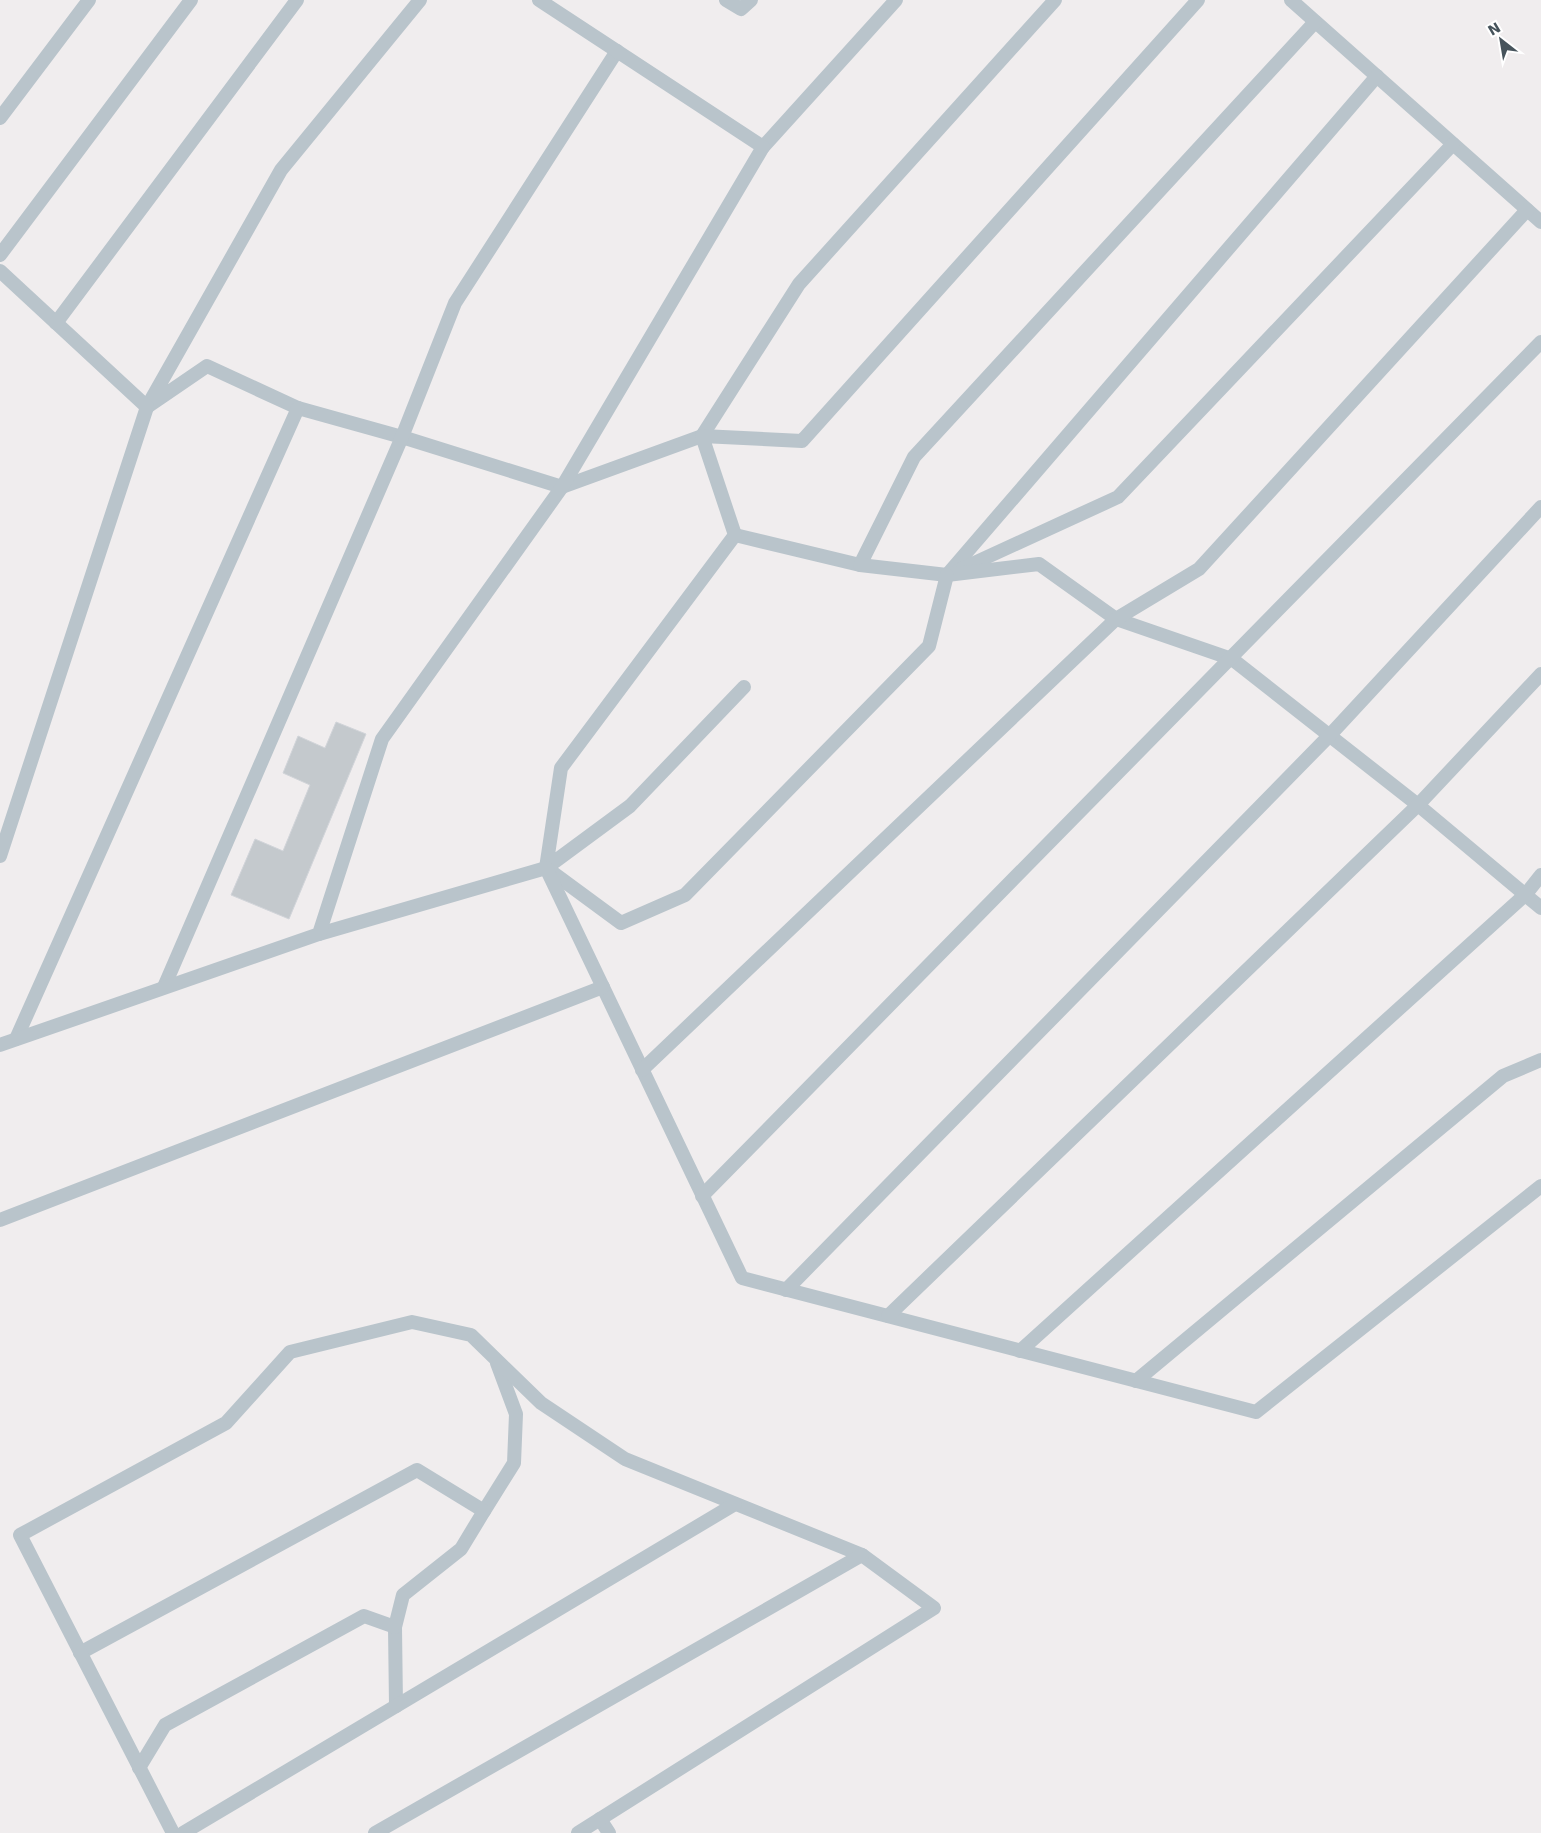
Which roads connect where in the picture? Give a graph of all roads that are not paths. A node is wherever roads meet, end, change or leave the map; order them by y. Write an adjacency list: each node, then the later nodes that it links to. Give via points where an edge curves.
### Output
1 (89, 0): 15 (lane)
2 (191, 0): 20 (lane)
3 (297, 0): 22 (lane)
4 (420, 0): 24 (lane, via 281,170)
5 (539, 0): 13 (lane)
6 (726, 0): 7 (lane, via 741,9)
7 (751, 0)
8 (896, 0): 17 (lane)
9 (1055, 0): 26 (lane, via 799,284)
10 (1198, 0): 26 (lane, via 802,441)
11 (1290, 0): 12 (lane)
12 (1315, 22): 14 (lane); 31 (lane, via 914,457)
13 (618, 51): 17 (lane); 27 (lane, via 455,303)
14 (1377, 76): 16 (lane); 32 (lane)
15 (0, 118)
16 (1453, 144): 18 (lane); 32 (lane, via 1118,497)
17 (763, 147): 28 (lane)
18 (1527, 210): 19 (lane); 33 (lane, via 1199,570)
19 (1541, 222)
20 (0, 255)
21 (0, 271): 22 (lane)
22 (56, 323): 24 (lane)
23 (1541, 342): 34 (lane)
24 (147, 407): 25 (lane, via 207,366); 39 (lane)
25 (298, 408): 27 (lane); 47 (lane)
26 (702, 436): 28 (lane); 30 (lane)
27 (402, 437): 28 (lane); 45 (lane)
28 (562, 487): 44 (lane, via 382,739)
29 (1541, 507): 37 (lane)
30 (735, 535): 31 (lane); 40 (lane, via 561,768)
31 (860, 565): 32 (lane)
32 (947, 575): 33 (lane, via 1038,564); 40 (lane, via 929,646 685,895 621,923)
33 (1116, 619): 34 (lane); 50 (lane)
34 (1232, 658): 37 (lane); 52 (lane)
35 (1541, 674): 38 (lane)
36 (744, 687): 40 (lane, via 630,806)
37 (1330, 735): 38 (lane); 54 (lane)
38 (1418, 805): 42 (lane); 55 (lane)
39 (0, 856)
40 (546, 868): 44 (lane); 46 (lane)
41 (1541, 875): 42 (lane)
42 (1526, 894): 43 (lane); 56 (lane)
43 (1541, 908)
44 (319, 934): 45 (lane)
45 (164, 987): 47 (lane)
46 (603, 987): 50 (lane); 53 (lane)
47 (16, 1039): 48 (lane)
48 (0, 1045)
49 (1541, 1060): 58 (lane, via 1503,1076)
50 (642, 1070): 52 (lane)
51 (1541, 1186): 58 (lane, via 1256,1412)
52 (702, 1196): 54 (lane, via 742,1278)
53 (0, 1220)
54 (786, 1290): 55 (lane)
55 (888, 1316): 56 (lane)
56 (1020, 1351): 58 (lane)
57 (496, 1360): 59 (lane, via 541,1403 625,1459); 60 (lane, via 516,1414 514,1464); 63 (lane, via 471,1335 412,1322 290,1352 226,1423 20,1535)
58 (1136, 1381)
59 (735, 1504): 61 (lane); 64 (lane)
60 (484, 1511): 62 (lane, via 461,1549 403,1595); 63 (lane, via 418,1470)
61 (862, 1555): 66 (lane, via 934,1608); 69 (lane)
62 (395, 1627): 64 (lane); 65 (lane, via 364,1616 165,1725)
63 (80, 1653): 65 (lane)
64 (396, 1706): 68 (lane)
65 (139, 1768): 67 (lane)
66 (600, 1819): 70 (lane); 71 (lane)
67 (173, 1833)
68 (183, 1833)
69 (375, 1833)
70 (578, 1833)
71 (609, 1833)

